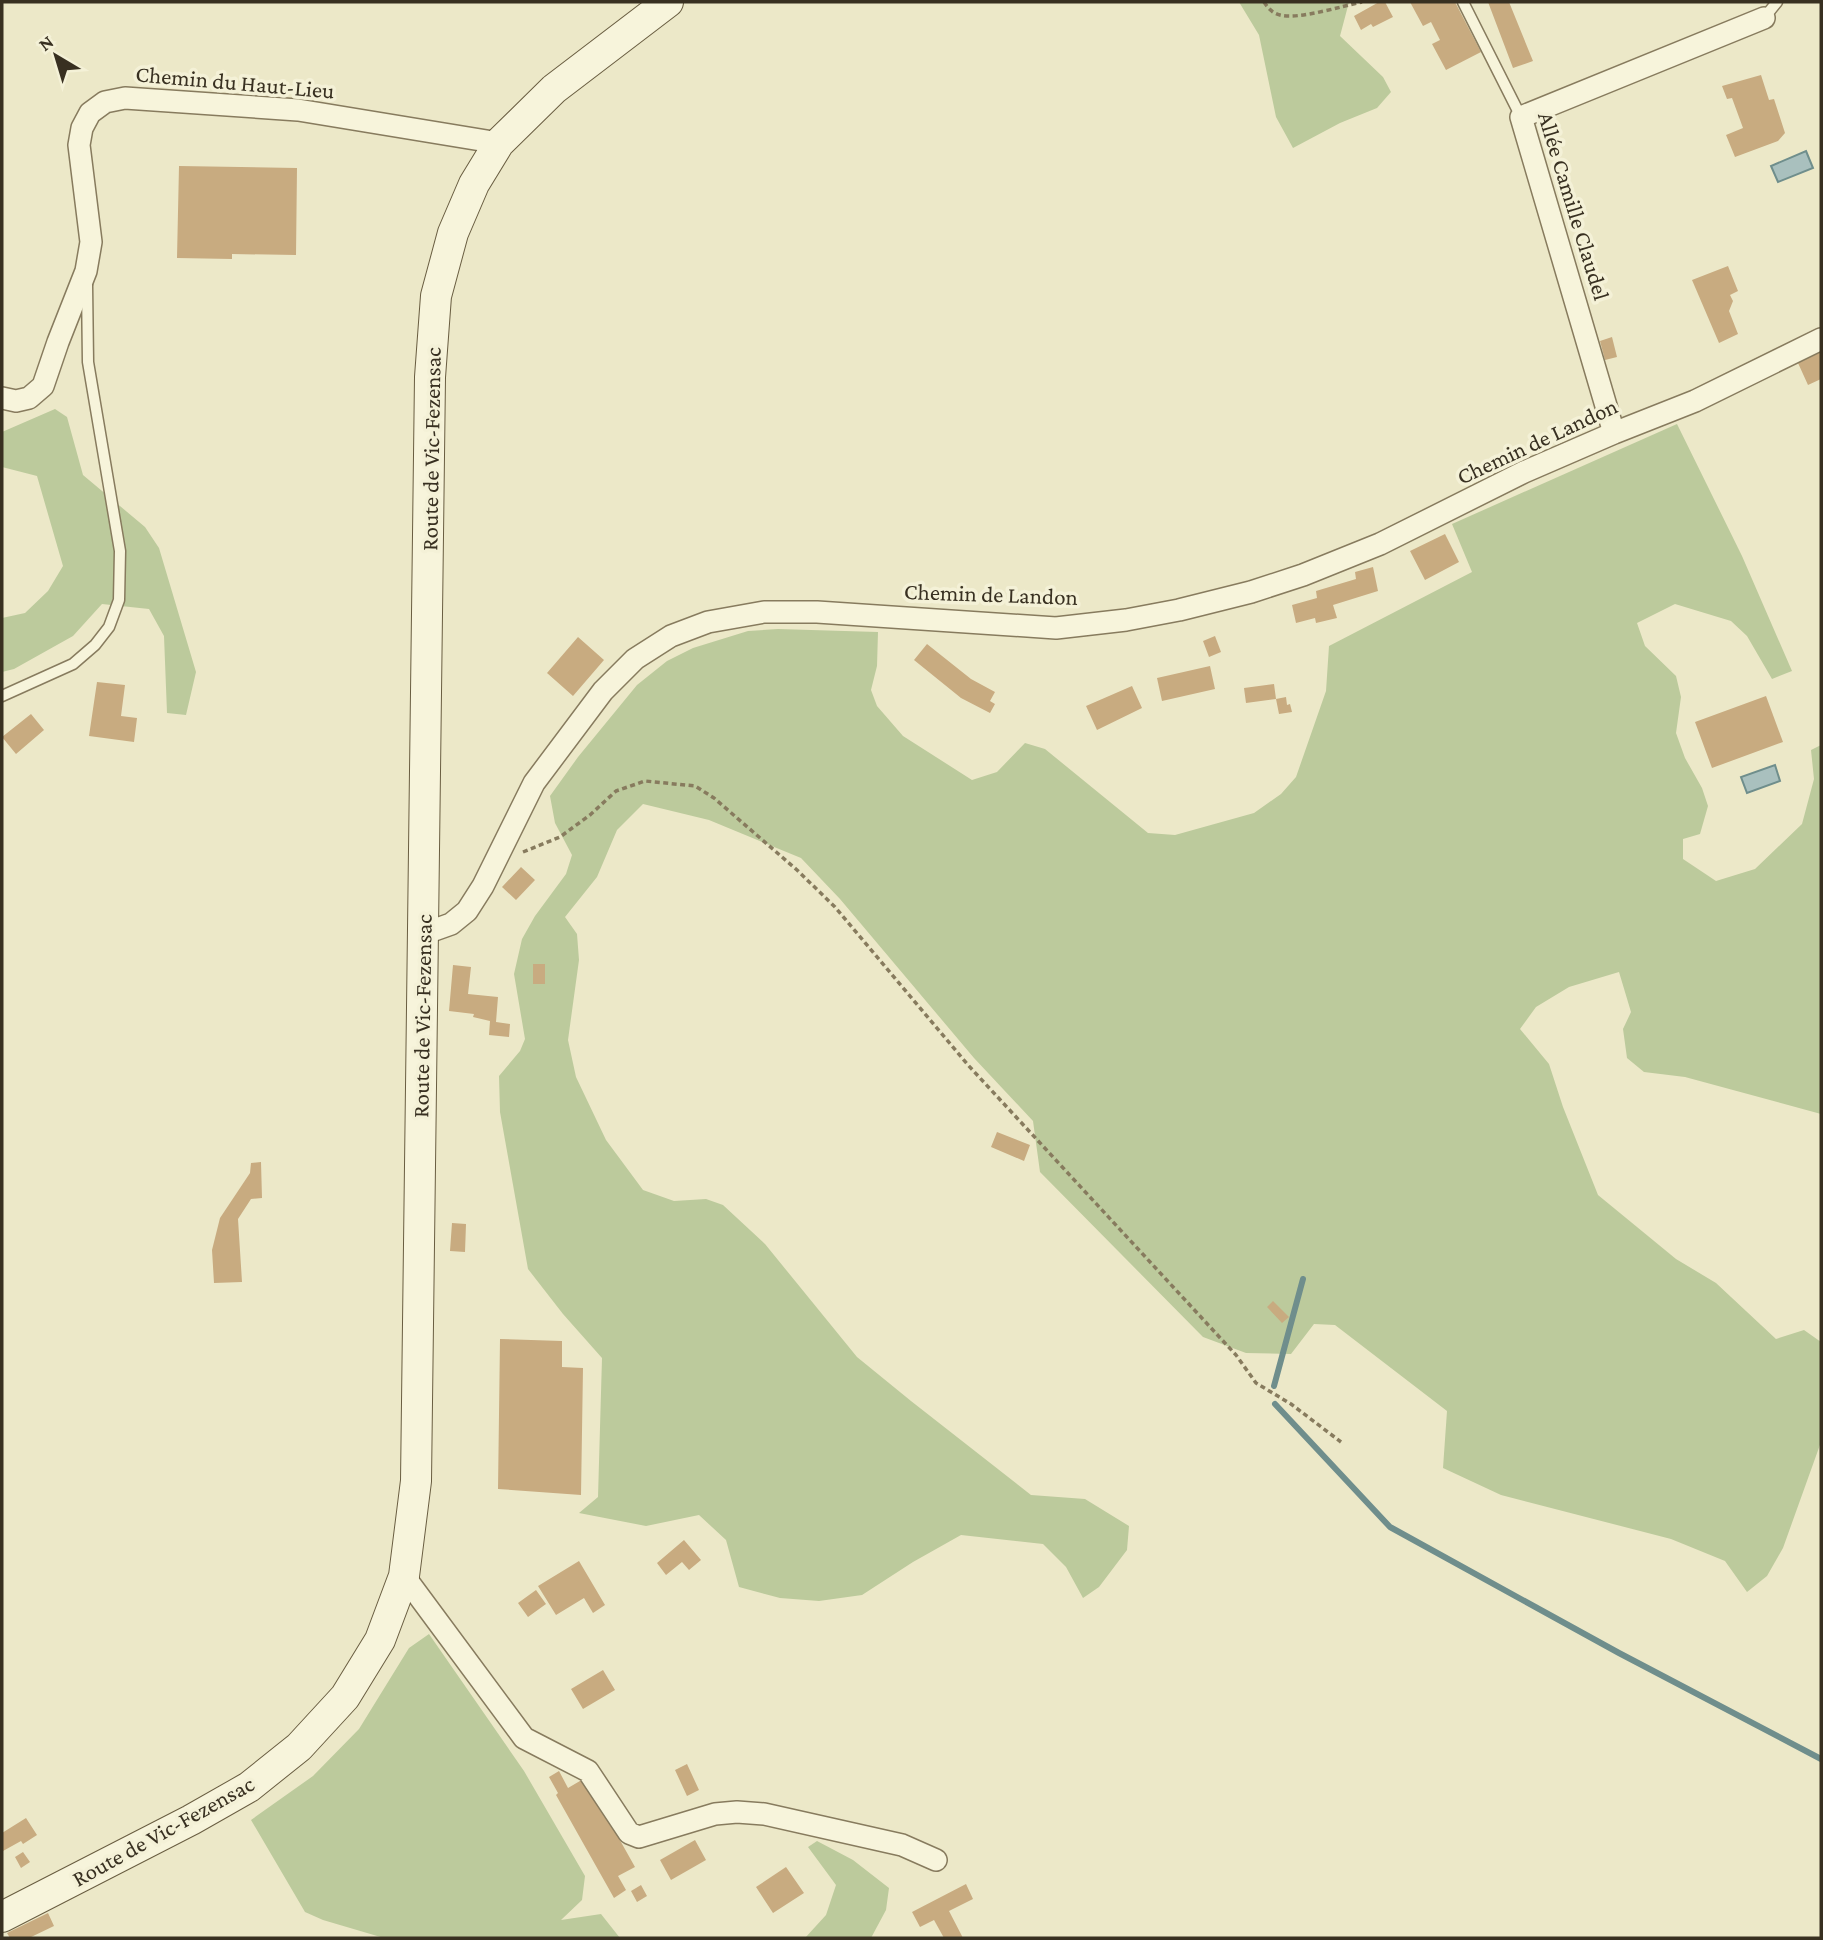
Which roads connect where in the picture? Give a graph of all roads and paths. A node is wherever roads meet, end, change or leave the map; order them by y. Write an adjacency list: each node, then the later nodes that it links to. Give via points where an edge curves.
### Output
1 (668, 2): 7 (main road, Route de Vic-Fezensac, via 554,89)
2 (1264, 2): 3 (path, via 1279,15 1294,16)
3 (1362, 2)
4 (1463, 2): 6 (lane, Allée Camille Claudel)
5 (1770, 10): 6 (street)
6 (1521, 117): 11 (street, Allée Camille Claudel)
7 (499, 143): 8 (street, Chemin du Haut-Lieu, via 298,110 125,98 105,102 90,113 79,145 91,242); 14 (main road, Route de Vic-Fezensac, via 474,184 453,233 436,296 430,377)
8 (86, 271): 10 (street, Chemin du Haut-Lieu, via 43,386 29,398); 12 (lane, via 88,362 120,551 119,600 95,645 72,664)
9 (1821, 339): 11 (street, Chemin de Landon, via 1695,401)
10 (2, 398)
11 (1614, 433): 14 (street, Chemin de Landon, via 1367,549 1264,588 1179,610 1056,628 764,612 708,622 671,636 635,659 603,691 534,783 467,911 451,924)
12 (2, 696)
13 (522, 853): 15 (path, via 560,837 616,791 645,781 695,786 715,798 835,907 968,1065 1236,1355 1256,1383)
14 (423, 934): 16 (main road, Route de Vic-Fezensac, via 416,1481)
15 (1341, 1442)
16 (404, 1576): 17 (street, via 524,1738 588,1770 629,1833 639,1837 715,1814 764,1814 902,1845); 18 (main road, Route de Vic-Fezensac, via 380,1640 345,1697 299,1747 249,1787)
17 (936, 1860)
18 (2, 1917)

